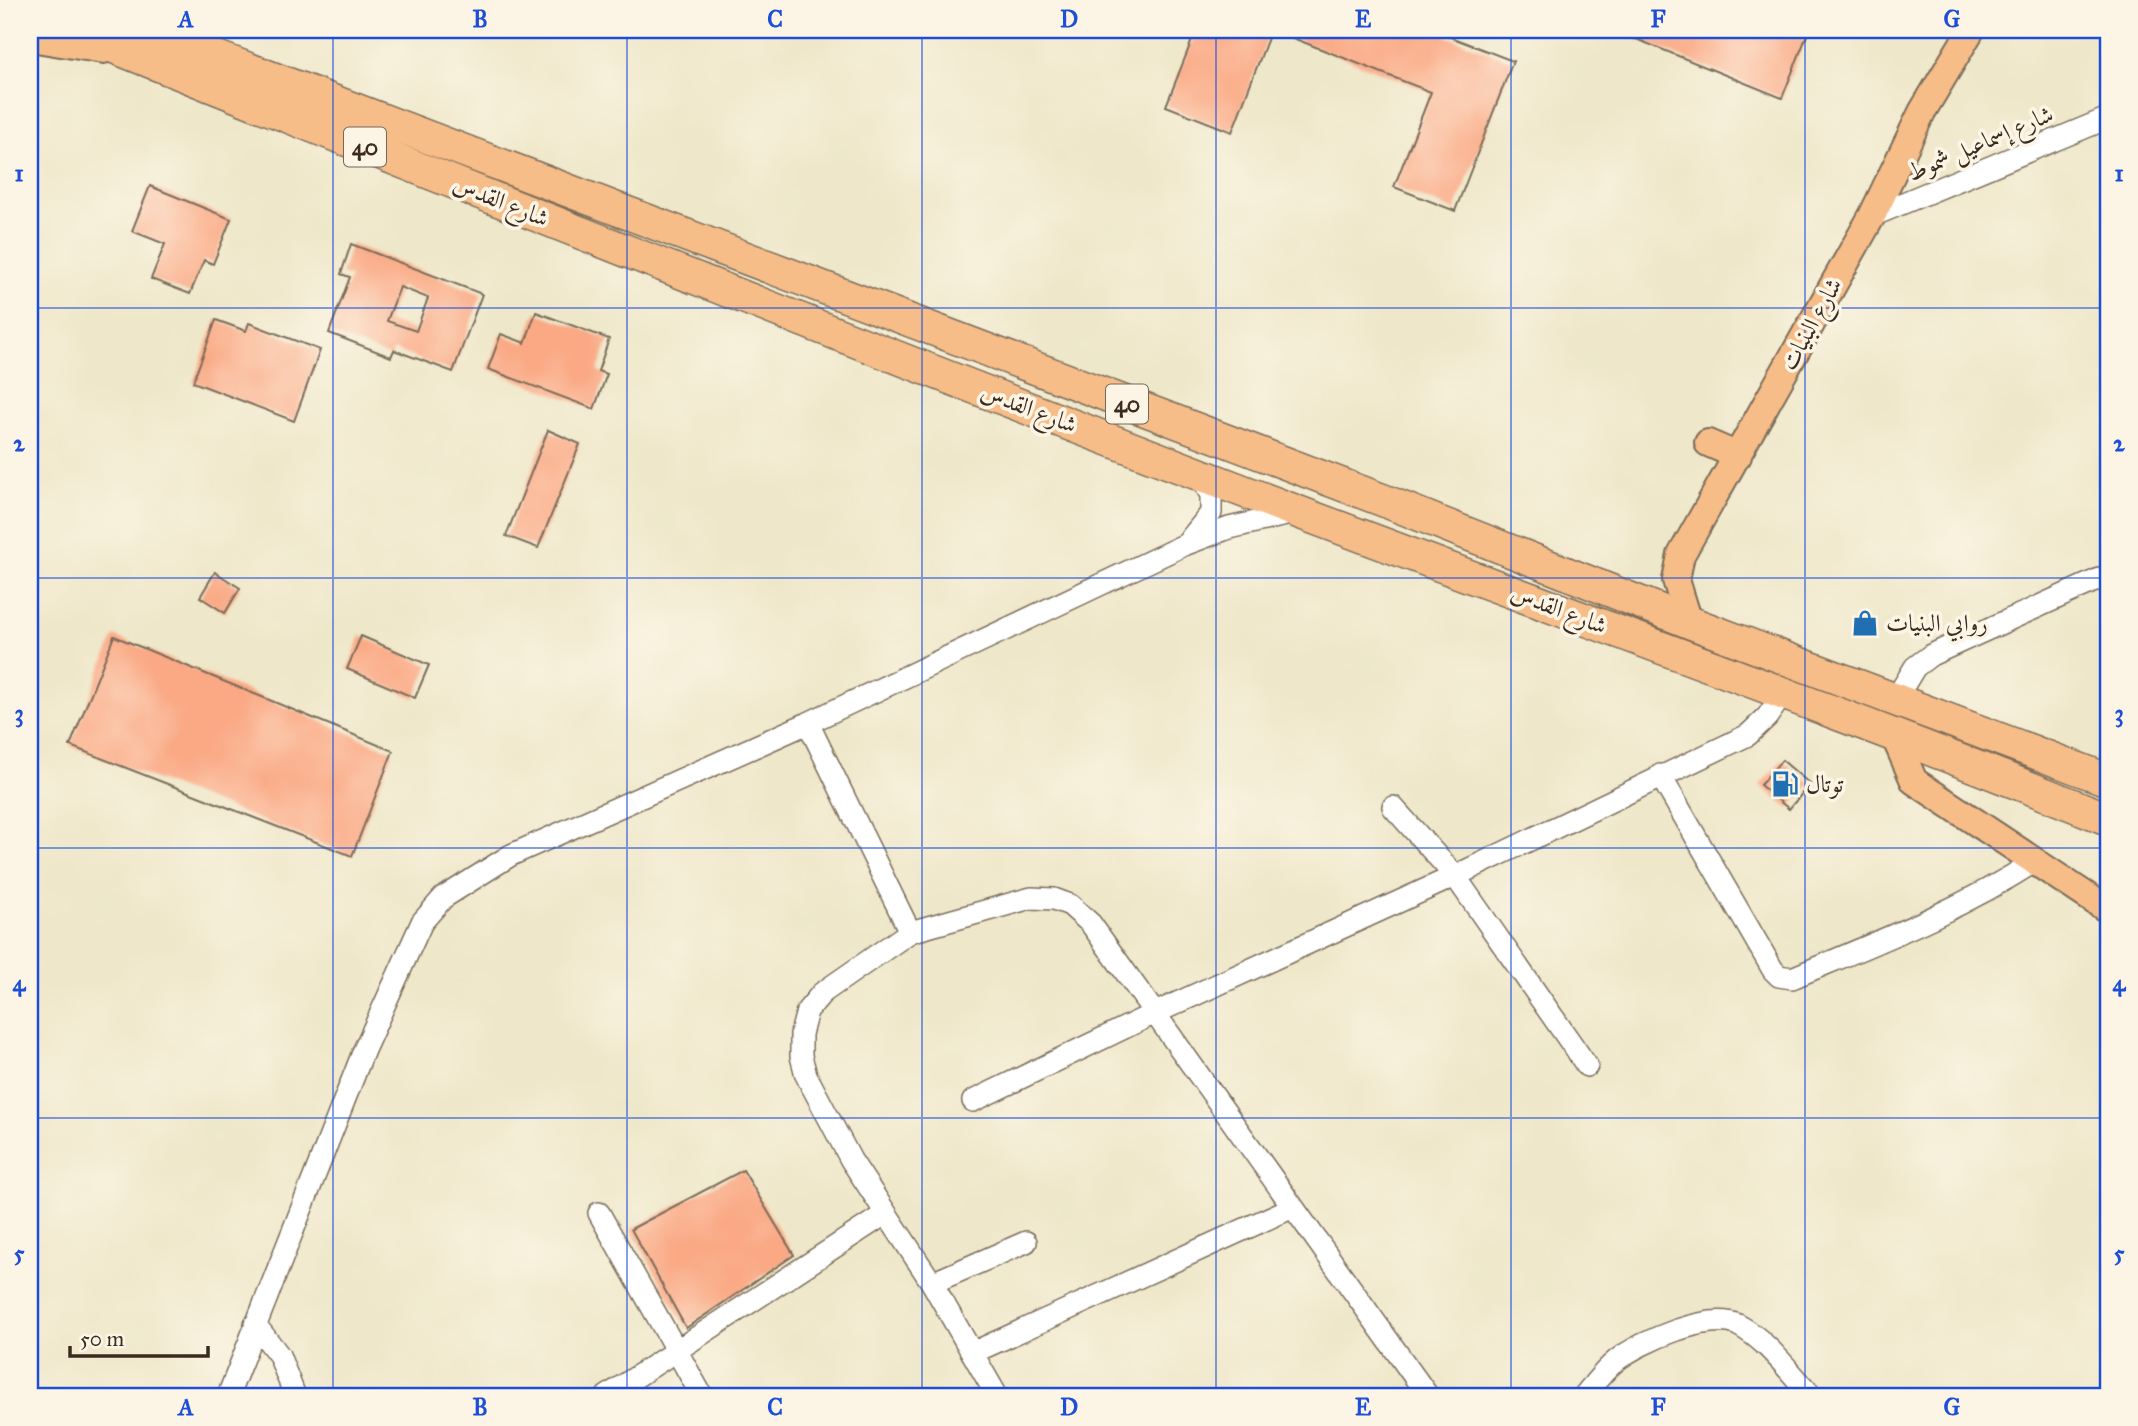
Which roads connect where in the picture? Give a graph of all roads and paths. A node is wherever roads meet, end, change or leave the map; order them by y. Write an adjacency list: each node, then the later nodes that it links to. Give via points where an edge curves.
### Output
1 (71, 30): 4 (highway, شارع القدس / 40)
2 (1971, 30): 6 (main road, شارع البنيات, via 1903,145)
3 (30, 38): 4 (main road, via 88,49)
4 (135, 40): 9 (highway, شارع القدس / 40, via 658,264); 13 (highway, شارع القدس / 40, via 1385,501)
5 (2108, 118): 6 (street, شارع إسماعيل شموط)
6 (1872, 216): 8 (main road, شارع البنيات)
7 (1708, 443): 8 (main road)
8 (1738, 456): 13 (main road, شارع البنيات, via 1676,568)
9 (1199, 474): 10 (highway, شارع القدس / 40); 11 (street, via 1211,495 1211,513)
10 (1301, 513): 11 (street, via 1253,521); 14 (highway, شارع القدس / 40)
11 (1184, 545): 16 (street)
12 (2108, 575): 15 (street, via 1931,655 1915,667)
13 (1689, 622): 15 (highway, شارع القدس / 40)
14 (1783, 694): 17 (highway, شارع القدس / 40); 18 (street, via 1748,735)
15 (1895, 699): 19 (highway, شارع القدس / 40)
16 (807, 723): 27 (street); 36 (street, via 511,855 443,898 422,922 364,1050)
17 (1894, 733): 20 (highway, شارع القدس / 40); 24 (main road, via 1914,780)
18 (1660, 775): 24 (street, via 1773,970 1785,978 1935,917); 25 (street)
19 (2108, 780)
20 (2068, 803): 22 (highway, شارع القدس / 40); 23 (highway)
21 (1393, 807): 25 (street)
22 (2108, 819)
23 (2108, 829)
24 (2034, 862): 26 (main road)
25 (1455, 876): 28 (street); 29 (street)
26 (2108, 910)
27 (910, 932): 28 (street, via 1031,898 1054,899 1070,905 1091,924); 33 (street, via 821,993 807,1011 801,1034 806,1075)
28 (1153, 1014): 30 (street); 31 (street)
29 (1587, 1066)
30 (973, 1101)
31 (1291, 1208): 38 (street); 44 (street)
32 (599, 1213): 37 (street)
33 (885, 1213): 35 (street); 37 (street)
34 (1026, 1242): 35 (street)
35 (932, 1283): 38 (street)
36 (255, 1324): 39 (street); 40 (street, via 279,1355)
37 (676, 1352): 41 (street); 42 (street)
38 (972, 1353): 43 (street)
39 (228, 1396)
40 (295, 1396)
41 (607, 1396)
42 (702, 1396)
43 (997, 1396)
44 (1428, 1396)
45 (1584, 1396): 46 (street, via 1628,1352 1689,1326 1716,1320 1736,1324 1752,1334)
46 (1812, 1396)

